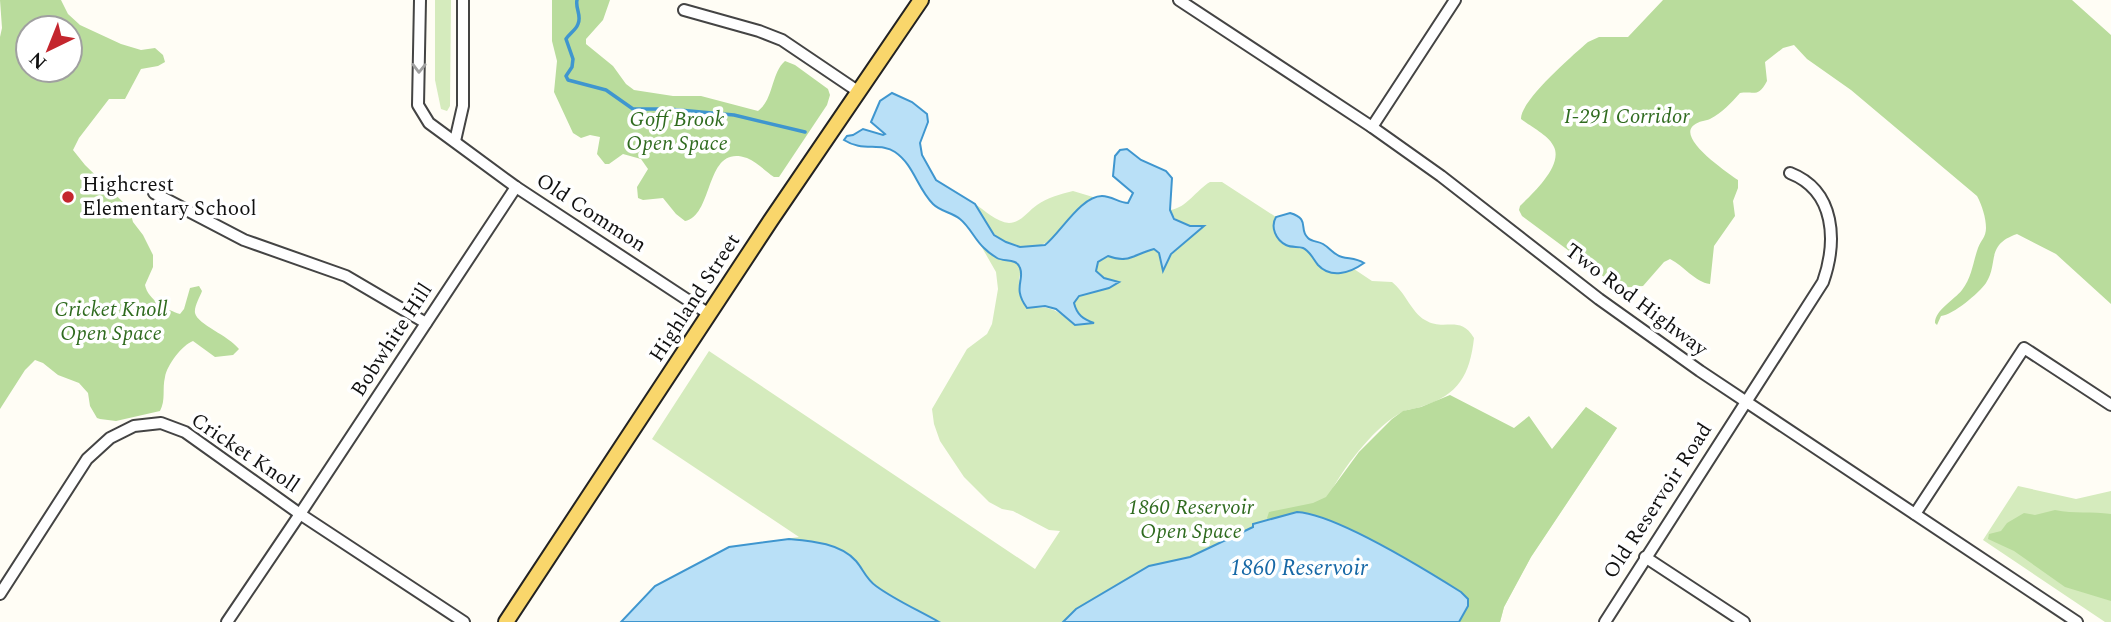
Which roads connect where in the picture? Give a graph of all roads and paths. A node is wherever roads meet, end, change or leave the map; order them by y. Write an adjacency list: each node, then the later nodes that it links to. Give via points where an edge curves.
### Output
1 (420, 0): 9 (street, Old Common, one-way to 9, via 418,105 429,123)
2 (463, 0): 9 (street, via 463,106)
3 (921, 0): 7 (main road, Highland Street)
4 (1179, 0): 8 (street, Two Rod Highway)
5 (1455, 0): 8 (street)
6 (684, 10): 7 (street, via 782,40)
7 (859, 92): 13 (main road, Highland Street)
8 (1372, 127): 15 (street, Two Rod Highway)
9 (455, 141): 11 (street, Old Common)
10 (1790, 173): 15 (street, Old Reservoir Road, via 1809,183 1823,202 1831,243 1828,270)
11 (516, 187): 13 (street, Old Common); 14 (street, Bobwhite Hill)
12 (155, 193): 14 (street, via 244,240 346,276)
13 (709, 314): 24 (main road, Highland Street)
14 (426, 323): 17 (street, Bobwhite Hill)
15 (1745, 402): 18 (street, Two Rod Highway); 19 (street, Old Reservoir Road)
16 (2111, 405): 18 (street, via 2024,348)
17 (300, 514): 20 (street, Cricket Knoll, via 185,432 161,423 134,426 110,438 87,459); 22 (street, Cricket Knoll); 23 (street, Cricket Knoll)
18 (1914, 514): 21 (street, Two Rod Highway)
19 (1645, 557): 25 (street, Old Reservoir Road); 26 (street)
20 (0, 594)
21 (2061, 618): 27 (street, Two Rod Highway)
22 (227, 622)
23 (464, 622)
24 (506, 622)
25 (1605, 622)
26 (1744, 622)
27 (2077, 622)

